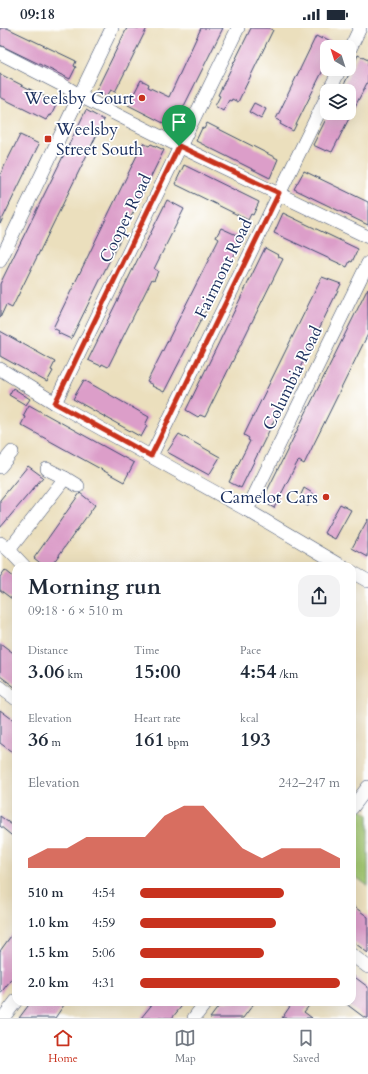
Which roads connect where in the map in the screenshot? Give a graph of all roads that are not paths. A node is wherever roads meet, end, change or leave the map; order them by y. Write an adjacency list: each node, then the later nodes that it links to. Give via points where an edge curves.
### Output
1 (112, 28): 6 (street)
2 (238, 28): 8 (street, Cooper Road)
3 (360, 28): 4 (street)
4 (354, 40)
5 (0, 53): 6 (street)
6 (80, 96): 8 (street); 11 (street)
7 (320, 110): 9 (street, Fairmont Road)
8 (179, 146): 9 (street); 14 (street, Cooper Road)
9 (279, 193): 10 (street); 16 (street, Fairmont Road)
10 (368, 237)
11 (0, 261)
12 (368, 263): 21 (street, Columbia Road)
13 (0, 369): 14 (street)
14 (55, 403): 16 (street)
15 (12, 452): 17 (street)
16 (151, 456): 21 (street)
17 (0, 467)
18 (47, 469): 19 (street)
19 (65, 478): 20 (street); 22 (street)
20 (78, 486)
21 (247, 510): 24 (street)
22 (5, 546): 23 (street)
23 (20, 562)
24 (335, 562)
25 (356, 574): 26 (street)
26 (368, 581)
27 (0, 687): 28 (street)
28 (12, 696)
29 (368, 787): 30 (street)
30 (356, 803)
31 (356, 958): 32 (street)
32 (368, 967)
33 (12, 1006): 35 (street)
34 (203, 1006): 36 (street)
35 (3, 1018)
36 (194, 1018)

